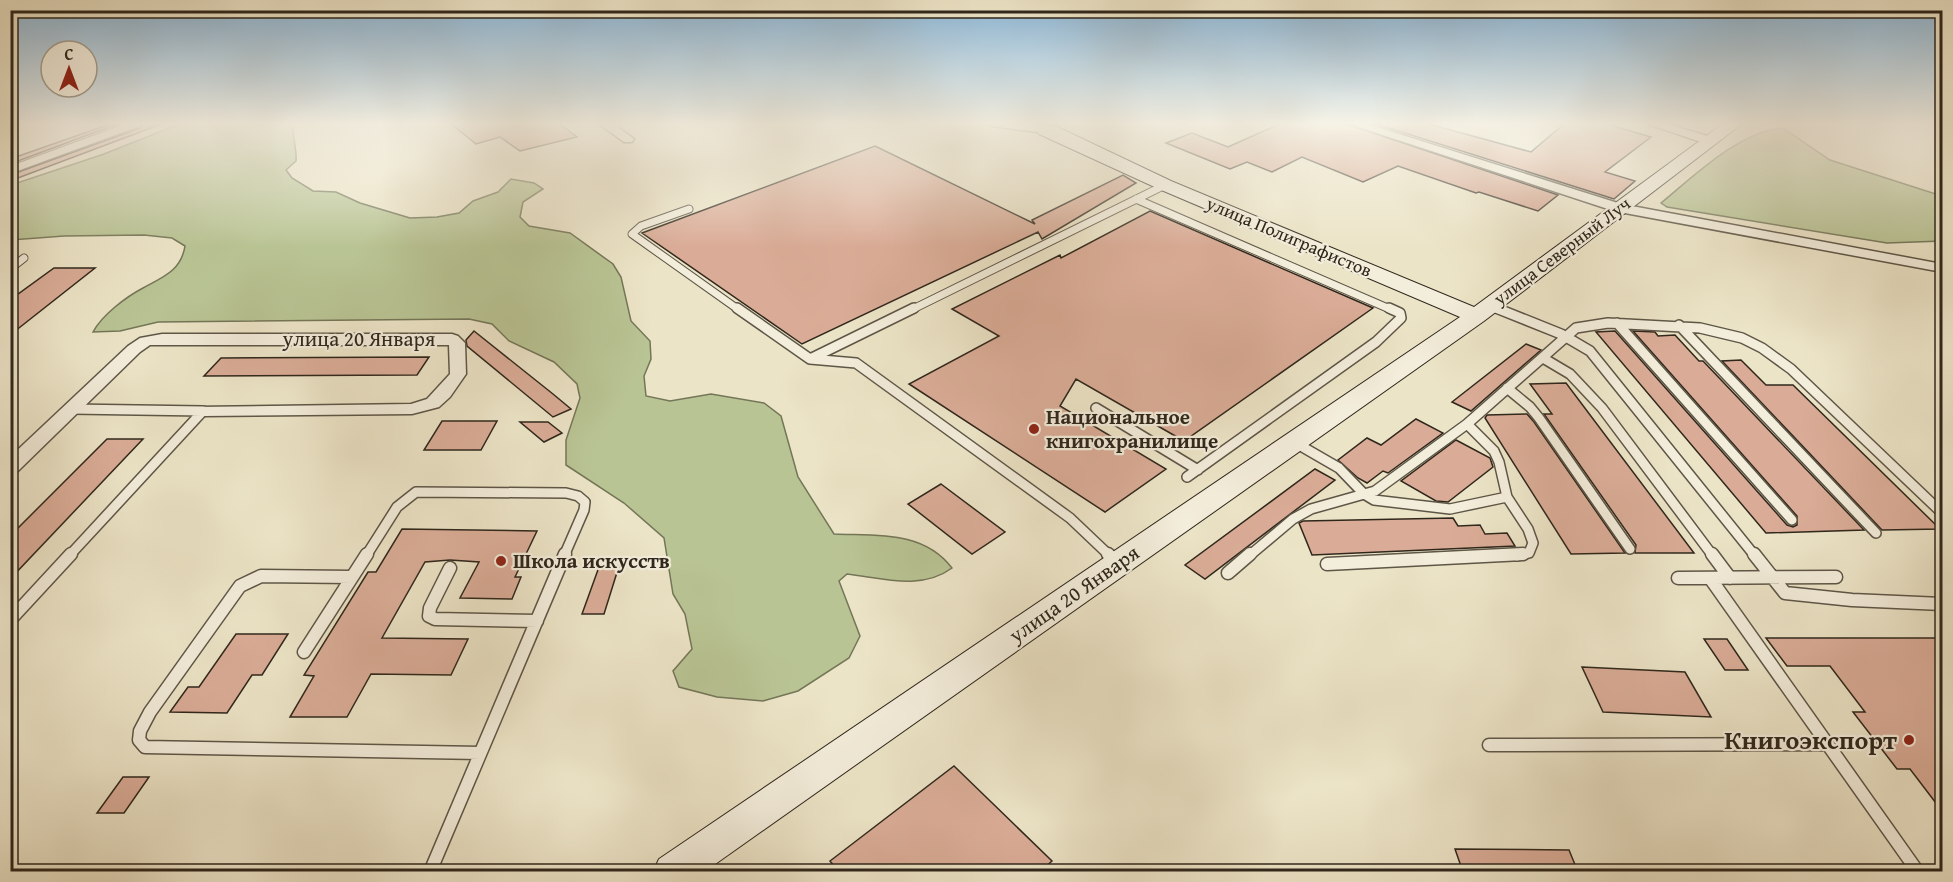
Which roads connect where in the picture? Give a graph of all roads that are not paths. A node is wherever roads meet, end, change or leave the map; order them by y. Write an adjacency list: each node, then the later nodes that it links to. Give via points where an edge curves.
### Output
1 (26, 164): 5 (lane)
2 (1121, 164): 6 (street, улица Полиграфистов)
3 (1481, 164): 9 (street)
4 (1679, 164): 9 (street, улица Северный Луч)
5 (10, 170)
6 (1165, 185): 7 (lane); 13 (street, улица Полиграфистов)
7 (1136, 199): 18 (lane); 26 (lane, via 1400,313 1396,325 1376,342)
8 (688, 208): 18 (lane, via 641,226 632,234)
9 (1619, 208): 11 (street); 13 (street, улица Северный Луч)
10 (24, 258): 12 (lane)
11 (1942, 268)
12 (10, 269)
13 (1483, 311): 16 (lane); 24 (street, улица 20 Января)
14 (1617, 323): 15 (lane); 16 (lane, via 1576,328); 31 (lane)
15 (1680, 325): 30 (lane, via 1742,338 1780,360); 32 (lane)
16 (1567, 337): 17 (lane); 43 (lane, via 1599,361)
17 (1543, 358): 19 (lane); 42 (lane, via 1575,379 1602,408)
18 (810, 359): 34 (lane, via 856,363 1070,518)
19 (1507, 388): 23 (lane); 33 (lane, via 1539,418)
20 (1096, 408): 26 (lane)
21 (71, 409): 22 (lane); 22 (street, улица 20 Января, via 146,341 452,339 458,343 458,374 433,403 412,409); 25 (street, улица 20 Января)
22 (203, 411): 45 (lane)
23 (1467, 424): 28 (lane, via 1375,491); 29 (lane, via 1494,451)
24 (1294, 442): 28 (lane, via 1340,468); 34 (street, улица 20 Января)
25 (10, 468)
26 (1198, 470): 27 (lane)
27 (1187, 477)
28 (1364, 494): 29 (lane, via 1374,500 1450,509); 37 (lane, via 1311,509 1293,519)
29 (1507, 497): 35 (lane, via 1528,529 1533,543 1529,553)
30 (1941, 512)
31 (1792, 520)
32 (1876, 533)
33 (1630, 549)
34 (1118, 564): 52 (street, улица 20 Января)
35 (1327, 564)
36 (450, 568): 46 (lane, via 429,608 429,616 435,620)
37 (1228, 573)
38 (352, 577): 46 (lane, via 397,507 416,492 578,496 585,502 584,510); 47 (lane); 50 (lane, via 261,576 240,586 150,712 138,740 145,747)
39 (1836, 577): 43 (lane)
40 (1678, 578): 41 (lane)
41 (1710, 578): 42 (lane); 48 (lane)
42 (1730, 578): 43 (lane)
43 (1773, 578): 44 (lane, via 1785,593)
44 (1942, 604)
45 (10, 620)
46 (537, 621): 50 (lane)
47 (304, 652)
48 (1827, 744): 49 (lane); 53 (lane)
49 (1490, 745)
50 (480, 753): 51 (lane)
51 (430, 872)
52 (672, 872)
53 (1918, 872)

